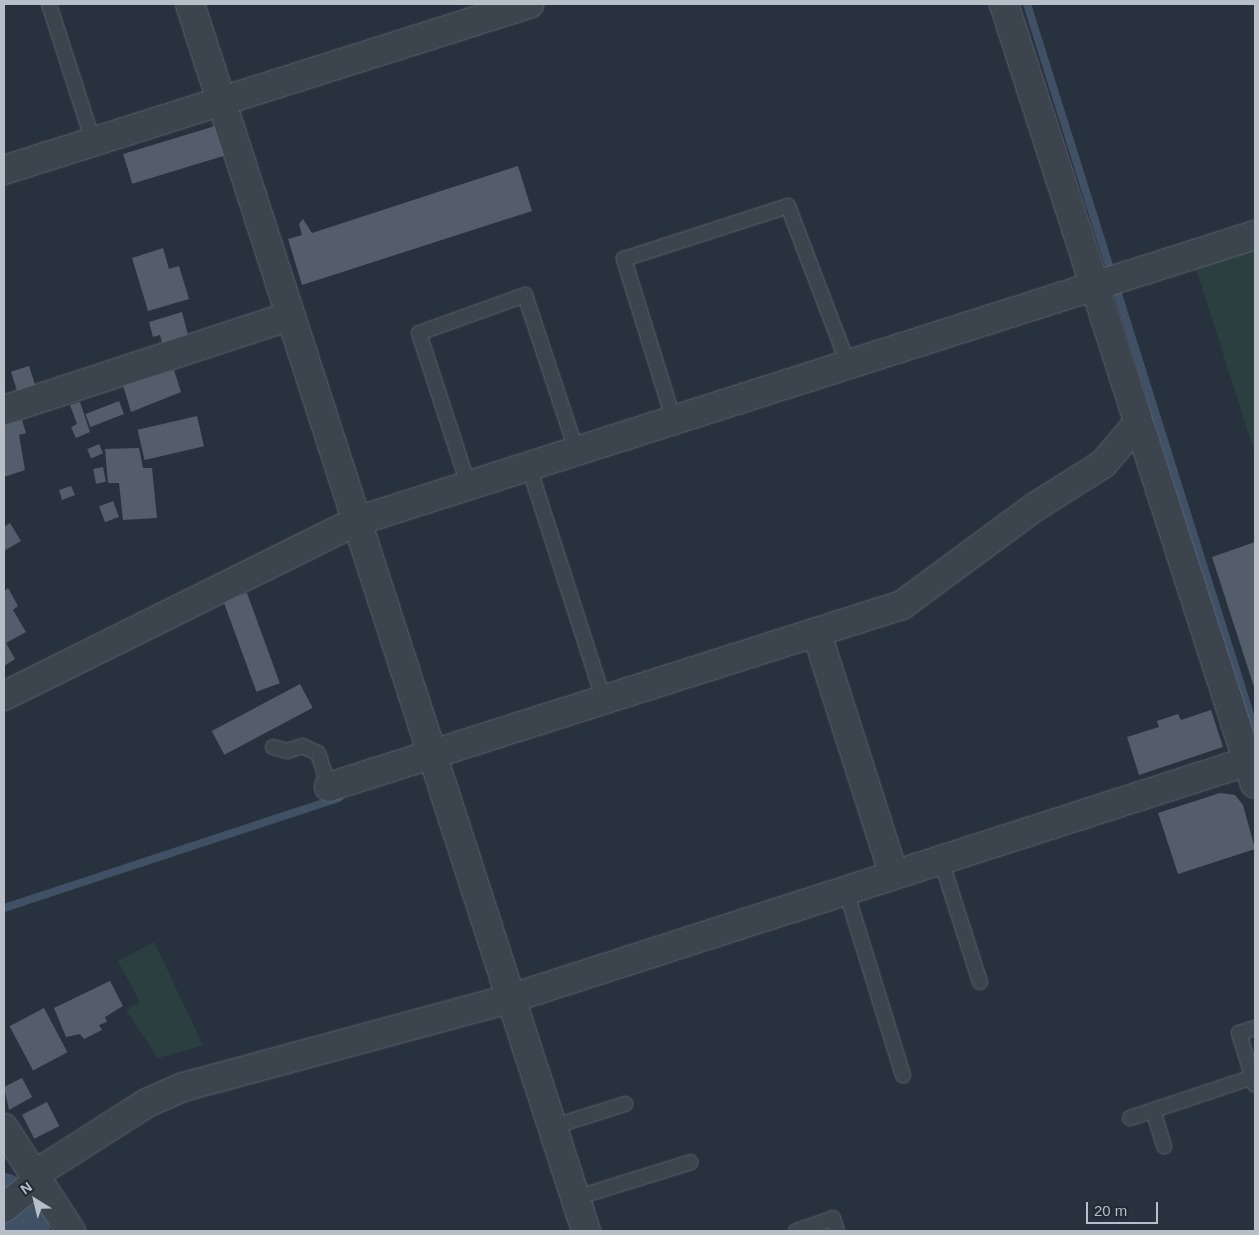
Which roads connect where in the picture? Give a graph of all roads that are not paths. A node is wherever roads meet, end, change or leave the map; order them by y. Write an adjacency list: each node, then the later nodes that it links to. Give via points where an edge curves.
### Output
1 (49, 4): 6 (lane)
2 (190, 4): 5 (street)
3 (529, 4): 5 (street)
4 (1004, 4): 9 (street)
5 (222, 101): 6 (street); 10 (street)
6 (93, 141): 7 (street)
7 (4, 170)
8 (1255, 235): 9 (street)
9 (1094, 286): 11 (street); 14 (street)
10 (290, 316): 12 (street); 18 (street)
11 (848, 364): 13 (street); 13 (lane, via 788,206 624,259)
12 (4, 410)
13 (674, 420): 15 (street)
14 (1138, 423): 19 (street, via 1103,464 1035,507 902,606); 24 (street)
15 (577, 452): 16 (street); 17 (lane, via 525,295 419,333)
16 (529, 467): 17 (street); 21 (lane)
17 (469, 486): 18 (street)
18 (357, 521): 20 (street); 23 (street)
19 (817, 634): 21 (street); 27 (street)
20 (4, 696)
21 (604, 701): 23 (street)
22 (273, 747): 25 (lane, via 287,751 302,746 318,753)
23 (432, 755): 25 (street); 30 (street)
24 (1253, 768): 26 (street)
25 (329, 787)
26 (941, 860): 27 (street); 29 (lane)
27 (894, 875): 28 (street)
28 (846, 891): 30 (street); 32 (lane)
29 (980, 982)
30 (512, 998): 37 (street); 41 (street, via 160,1096)
31 (1255, 1028): 33 (lane, via 1239,1034)
32 (903, 1075)
33 (1254, 1081): 35 (lane)
34 (625, 1104): 37 (lane)
35 (1153, 1110): 36 (lane); 39 (lane)
36 (1130, 1118)
37 (552, 1127): 42 (street)
38 (4, 1128): 41 (street)
39 (1164, 1146)
40 (691, 1162): 42 (lane)
41 (32, 1183): 43 (street); 44 (street)
42 (575, 1198): 45 (street)
43 (4, 1208)
44 (71, 1231)
45 (586, 1231)
46 (796, 1231): 47 (lane, via 833,1218)
47 (838, 1231)

